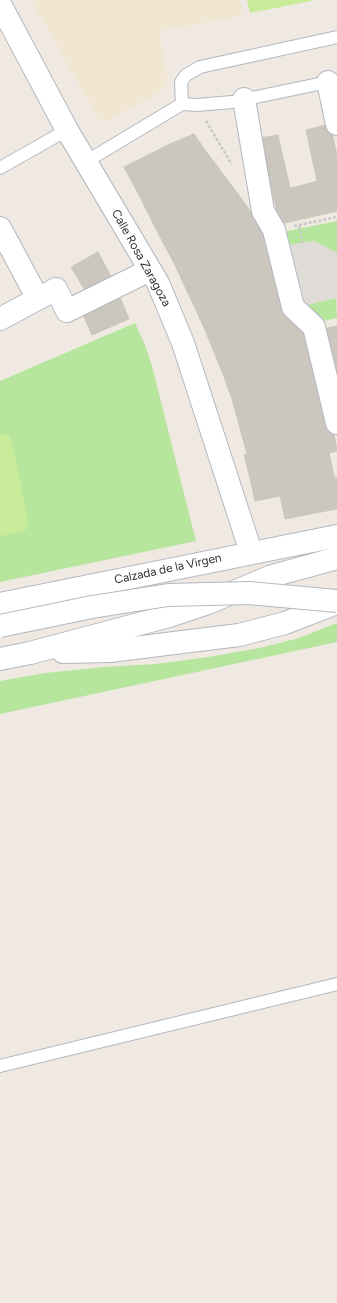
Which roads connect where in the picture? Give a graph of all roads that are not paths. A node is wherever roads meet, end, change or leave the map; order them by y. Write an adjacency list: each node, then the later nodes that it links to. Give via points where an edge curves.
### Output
1 (0, 4): 7 (street, Calle Rosa Zaragoza)
2 (337, 37): 5 (lane, via 200,67 186,75 181,82)
3 (333, 81): 4 (lane); 6 (street)
4 (244, 99): 5 (lane, via 197,105); 14 (street, via 263,211 274,230 293,307 314,327)
5 (182, 104): 8 (lane)
6 (337, 124)
7 (68, 130): 8 (street, Calle Rosa Zaragoza); 9 (lane)
8 (86, 161): 11 (street, Calle Rosa Zaragoza)
9 (0, 168)
10 (0, 228): 12 (street)
11 (150, 270): 12 (street, via 67,311 56,289); 16 (street, Calle Rosa Zaragoza, via 161,289 183,343)
12 (38, 299): 13 (street)
13 (0, 319)
14 (337, 423)
15 (337, 536): 16 (street, Calzada de la Virgen)
16 (251, 552): 19 (street, Calzada de la Virgen)
17 (337, 558): 21 (street, via 272,576 208,603 169,616)
18 (337, 602): 20 (street, Calzada de la Virgen, bridge, via 249,593 168,595); 21 (street, via 285,624 239,635 110,651)
19 (0, 604)
20 (0, 626)
21 (30, 653): 22 (street)
22 (0, 659)
23 (337, 984): 24 (lane)
24 (0, 1066)

